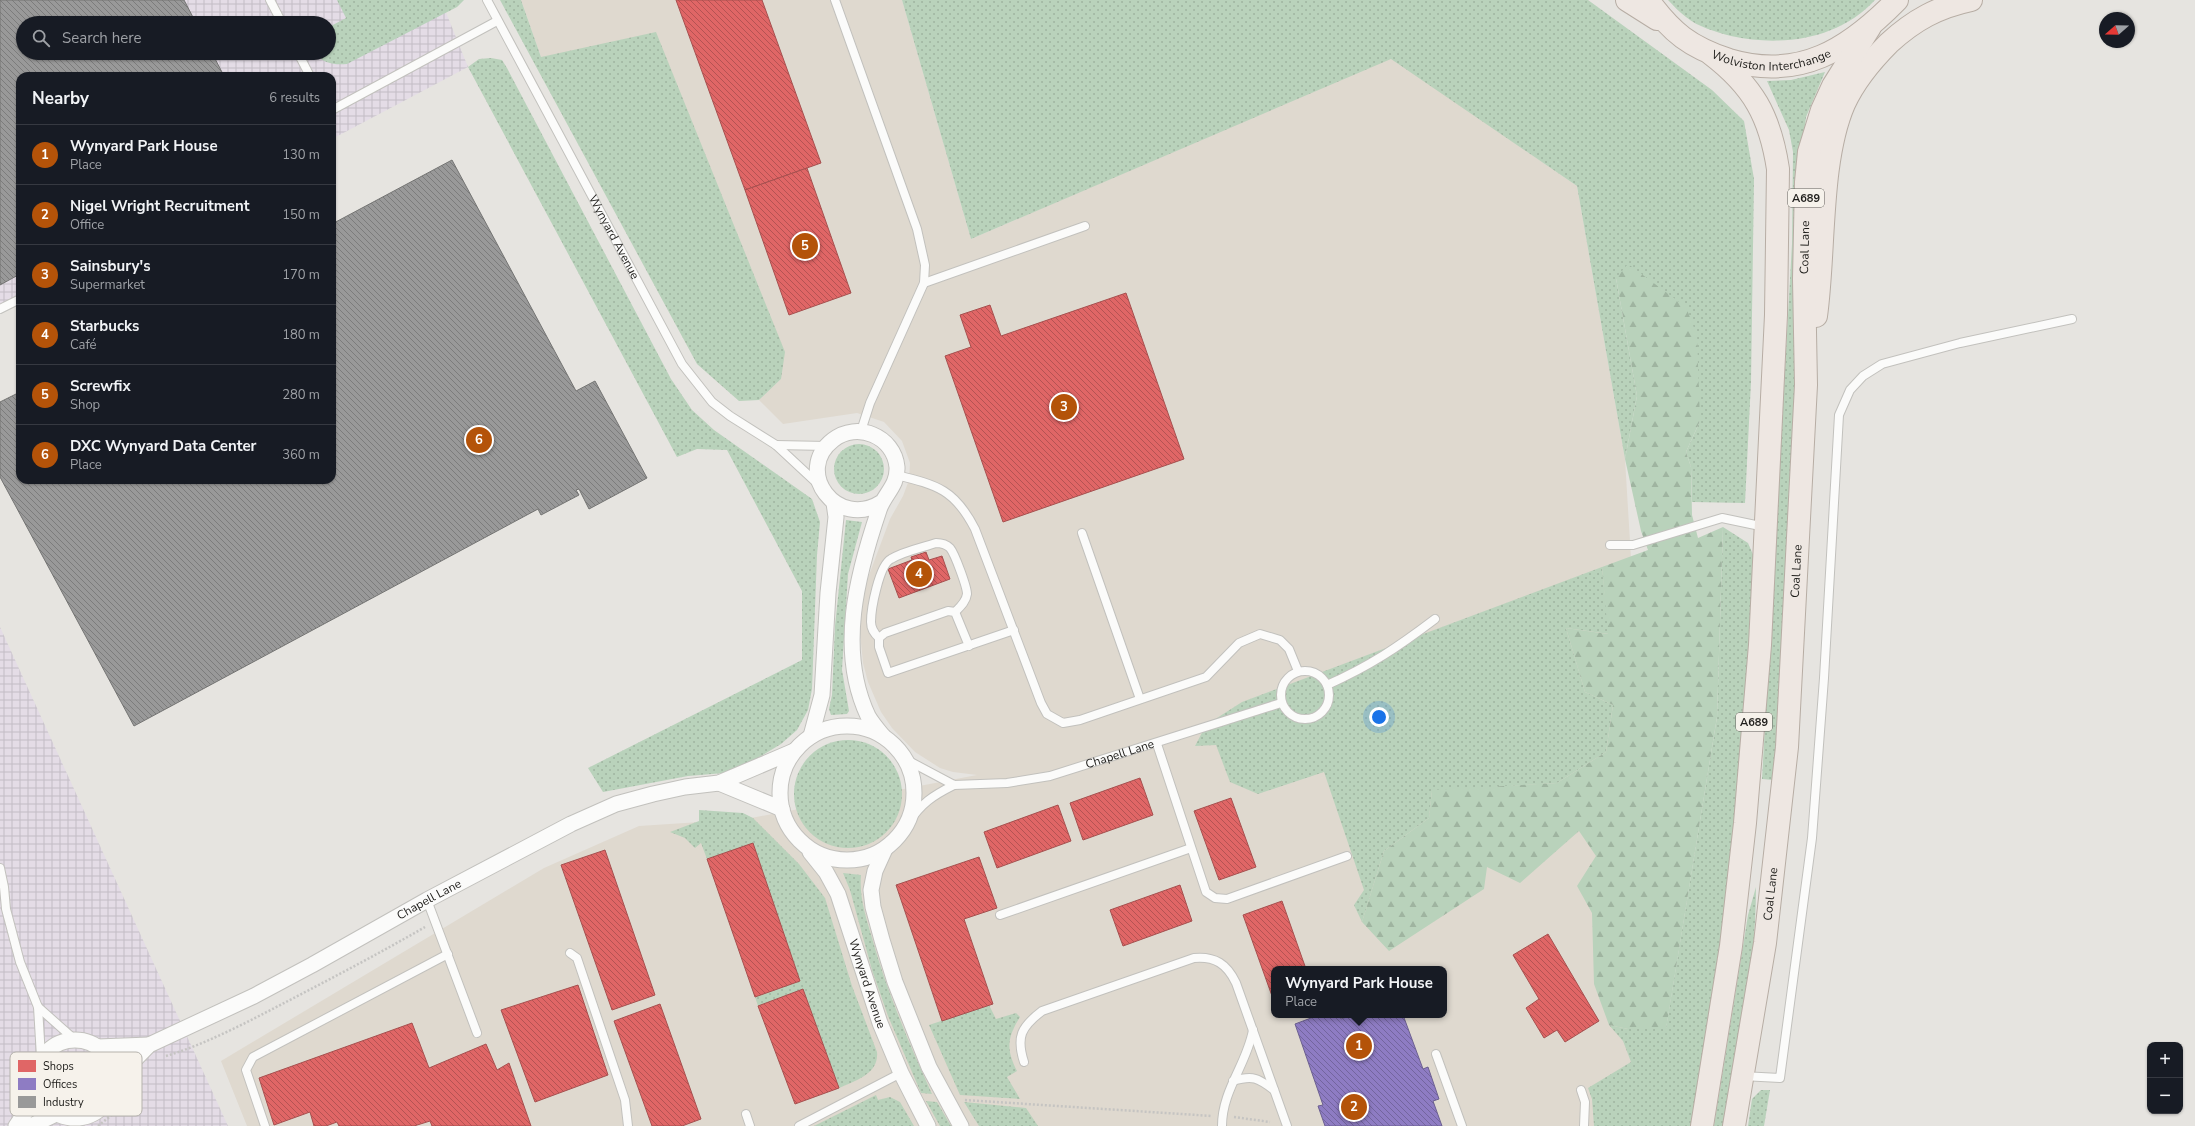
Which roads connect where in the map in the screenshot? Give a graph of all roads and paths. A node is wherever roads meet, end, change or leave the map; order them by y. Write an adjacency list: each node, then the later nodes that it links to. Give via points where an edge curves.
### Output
1 (270, 0): 8 (lane)
2 (487, 0): 9 (lane, Wynyard Avenue)
3 (835, 0): 17 (lane, via 917,229 925,265)
4 (1627, 0): 10 (highway)
5 (1648, 0): 10 (highway, Wolviston Interchange / A689)
6 (1897, 0): 11 (highway, Wolviston Interchange / A689)
7 (1971, 0): 21 (highway, A689, via 1951,4 1932,12 1907,27 1878,54 1858,78 1845,103 1832,147 1820,286)
8 (278, 16)
9 (497, 21): 15 (lane); 23 (lane, Wynyard Avenue, via 682,364 712,402)
10 (1665, 24): 12 (highway, Wolviston Interchange / A689, via 1690,44)
11 (1870, 27): 12 (highway, Wolviston Interchange / A689, via 1833,51 1813,60 1794,64 1760,67); 21 (highway, Coal Lane / A689, via 1833,86 1822,110 1809,152 1804,279)
12 (1711, 54): 29 (highway, A689, via 1733,70 1751,91 1765,119 1775,148 1778,169 1776,315)
13 (302, 60): 14 (lane)
14 (308, 72)
15 (336, 108)
16 (1085, 226): 17 (lane)
17 (924, 283): 22 (lane, via 870,403)
18 (16, 301): 19 (lane)
19 (0, 309)
20 (2072, 319): 76 (lane, via 1960,343 1882,364 1863,376 1850,390 1839,415 1812,838 1780,1078)
21 (1806, 385): 76 (highway, Coal Lane / A689, via 1787,748 1765,943)
22 (861, 431): 24 (street, via 846,433); 25 (street, via 876,436 888,446 895,460)
23 (776, 445): 24 (lane); 26 (lane, Wynyard Avenue)
24 (827, 446): 26 (street, via 818,466)
25 (896, 475): 27 (street, via 892,490); 34 (lane, via 921,481 948,493 965,508 976,529)
26 (822, 488): 28 (street)
27 (882, 502): 28 (street, via 856,510); 42 (street, via 860,570 852,638 854,669 862,698 869,718)
28 (834, 503): 41 (street, via 836,517 828,593 822,695)
29 (1766, 527): 31 (lane, via 1722,518 1633,545); 102 (highway, A689, via 1760,645 1745,823 1731,946)
30 (1082, 533): 39 (lane)
31 (1610, 545)
32 (955, 612): 35 (lane, via 948,611 885,633); 35 (lane, via 964,604 967,594 955,557 949,547 936,543 891,559 884,565 870,623 873,632); 36 (lane)
33 (1435, 619): 38 (lane, via 1390,653 1362,670)
34 (1014, 630): 36 (lane); 39 (lane, via 1044,709 1047,714 1063,723)
35 (879, 638): 36 (lane, via 888,673)
36 (969, 646)
37 (1298, 671): 38 (lane, via 1305,670 1318,675); 39 (lane, via 1289,649 1280,640 1260,634 1239,643 1206,677); 40 (lane, via 1283,683)
38 (1327, 685): 40 (lane, via 1329,700 1322,712 1310,719 1296,718)
39 (1140, 700)
40 (1281, 703): 43 (lane, Chapell Lane)
41 (811, 736): 42 (street, Wynyard Avenue, via 828,728 847,725); 44 (street, Wynyard Avenue)
42 (883, 736): 45 (street, Wynyard Avenue)
43 (1157, 744): 47 (lane, Chapell Lane, via 1050,776 1007,783); 51 (lane)
44 (794, 751): 46 (street, Chapell Lane); 48 (street, Wynyard Avenue, via 781,779)
45 (901, 752): 47 (lane, via 907,760); 49 (street, Wynyard Avenue, via 912,774 914,787)
46 (719, 783): 48 (street, Chapell Lane); 55 (street, Chapell Lane, via 685,787 616,804 571,824)
47 (954, 785): 49 (lane, Chapell Lane, via 933,795 920,806)
48 (782, 809): 50 (street, Wynyard Avenue, via 790,829)
49 (908, 823): 52 (street, Wynyard Avenue, via 898,838)
50 (804, 845): 52 (street, Wynyard Avenue, via 822,856 844,861 865,858); 75 (street, Wynyard Avenue, via 826,872 838,894 880,1023)
51 (1191, 848): 53 (lane, via 1206,892 1215,898 1227,899); 58 (lane)
52 (885, 849): 80 (street, Wynyard Avenue, via 875,871 871,890 873,907 900,996 929,1066)
53 (1347, 856)
54 (0, 868): 57 (lane)
55 (428, 900): 59 (lane); 66 (street, Chapell Lane, via 267,989)
56 (0, 903): 57 (lane)
57 (6, 910): 62 (lane, via 20,962)
58 (1000, 915)
59 (435, 921): 61 (lane); 73 (path, via 274,1009)
60 (570, 953): 92 (lane, via 577,958 625,1100)
61 (448, 954): 64 (lane); 91 (lane, via 253,1057 246,1070)
62 (38, 1007): 65 (lane); 68 (lane)
63 (1253, 1029): 74 (lane, via 1229,969 1206,956 1042,1011 1028,1021 1022,1034 1019,1046); 77 (lane, via 1244,1063); 79 (lane)
64 (477, 1033)
65 (74, 1039): 67 (street, via 87,1041); 69 (street, via 61,1041)
66 (149, 1045): 67 (street, Chapell Lane); 71 (street, Chapell Lane)
67 (98, 1047): 70 (street)
68 (41, 1052)
69 (46, 1052)
70 (103, 1052)
71 (142, 1052)
72 (1436, 1054): 100 (lane)
73 (162, 1058)
74 (1024, 1062)
75 (901, 1073): 94 (lane); 95 (street, Wynyard Avenue)
76 (1742, 1076): 103 (highway, Coal Lane / A689)
77 (1233, 1081): 79 (lane, via 1248,1076 1257,1078); 87 (lane, via 1223,1106)
78 (1581, 1090): 101 (lane)
79 (1274, 1091): 99 (lane)
80 (946, 1098): 87 (path); 96 (street, Wynyard Avenue)
81 (746, 1114): 93 (lane)
82 (23, 1116): 88 (street)
83 (52, 1116): 89 (street)
84 (62, 1116): 85 (street)
85 (88, 1116)
86 (111, 1116): 90 (path)
87 (1223, 1116): 97 (lane); 98 (path, via 1270,1120)
88 (16, 1126)
89 (31, 1126)
90 (98, 1126)
91 (265, 1126)
92 (628, 1126)
93 (750, 1126)
94 (799, 1126)
95 (928, 1126)
96 (961, 1126)
97 (1222, 1126)
98 (1272, 1126)
99 (1287, 1126)
100 (1462, 1126)
101 (1584, 1126)
102 (1702, 1126)
103 (1734, 1126)

